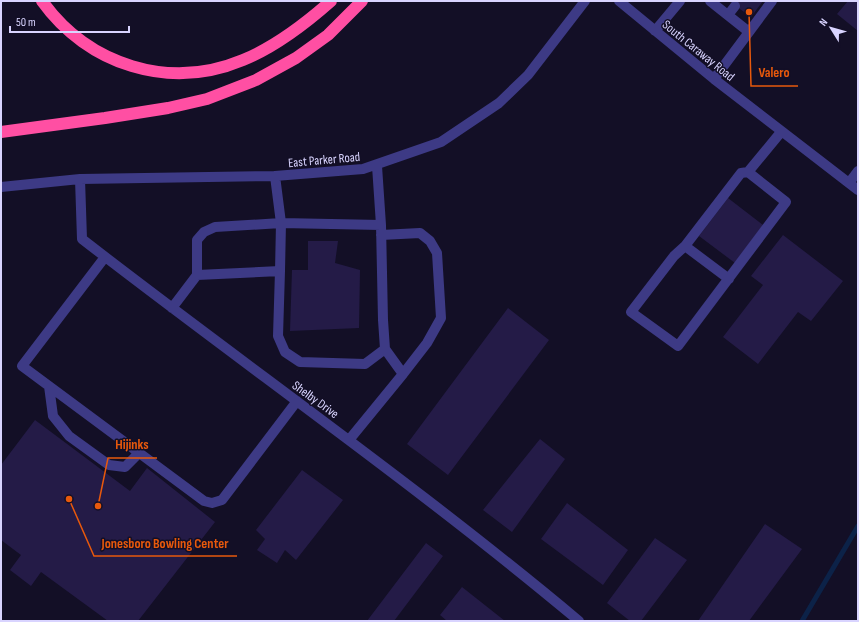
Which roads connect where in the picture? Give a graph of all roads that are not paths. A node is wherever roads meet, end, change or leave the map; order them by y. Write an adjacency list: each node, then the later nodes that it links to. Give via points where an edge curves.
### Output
1 (42, 1): 2 (highway, via 64,27 102,55 136,68 174,74 204,72 243,61 290,34)
2 (330, 1)
3 (362, 1): 14 (highway, via 328,35 296,58 256,80 207,99 168,108)
4 (585, 1): 16 (street, East Parker Road, via 528,75 499,103 442,142)
5 (619, 1): 11 (street, South Caraway Road)
6 (680, 1): 11 (street)
7 (772, 1): 12 (street)
8 (713, 2): 10 (street)
9 (735, 6): 10 (street)
10 (728, 15): 12 (street)
11 (656, 31): 13 (street, South Caraway Road)
12 (749, 32): 13 (street)
13 (714, 79): 15 (street, South Caraway Road)
14 (1, 132)
15 (781, 132): 18 (street); 21 (street, South Caraway Road)
16 (376, 166): 19 (street, East Parker Road, via 363,170); 25 (street)
17 (858, 171): 21 (street)
18 (748, 172): 27 (street, via 741,173); 31 (street, via 786,202)
19 (275, 176): 20 (street, East Parker Road); 24 (street)
20 (80, 180): 22 (street, East Parker Road); 28 (street, Shelby Drive, via 82,239)
21 (849, 183): 23 (street, South Caraway Road)
22 (1, 187)
23 (858, 190)
24 (281, 223): 25 (street); 29 (street); 30 (street, via 215,227 204,232 197,240)
25 (380, 225): 26 (street)
26 (381, 235): 33 (street); 34 (street, via 420,233 430,241 437,253 440,318 427,342)
27 (685, 246): 31 (street); 31 (street, via 674,256 631,312 678,346)
28 (105, 257): 32 (street, Shelby Drive); 35 (street, via 22,366)
29 (280, 271): 30 (street); 33 (street, via 278,336 285,352 300,362 365,364)
30 (197, 275): 32 (street)
31 (729, 279)
32 (172, 308): 36 (street, Shelby Drive)
33 (385, 349): 34 (street)
34 (403, 374): 37 (street)
35 (49, 386): 38 (street); 38 (street, via 53,416 69,436 109,465 125,467)
36 (297, 401): 37 (street, Shelby Drive); 38 (street, via 222,500 212,503 204,501)
37 (349, 440): 39 (street, Shelby Drive)
38 (139, 453)
39 (580, 621)

